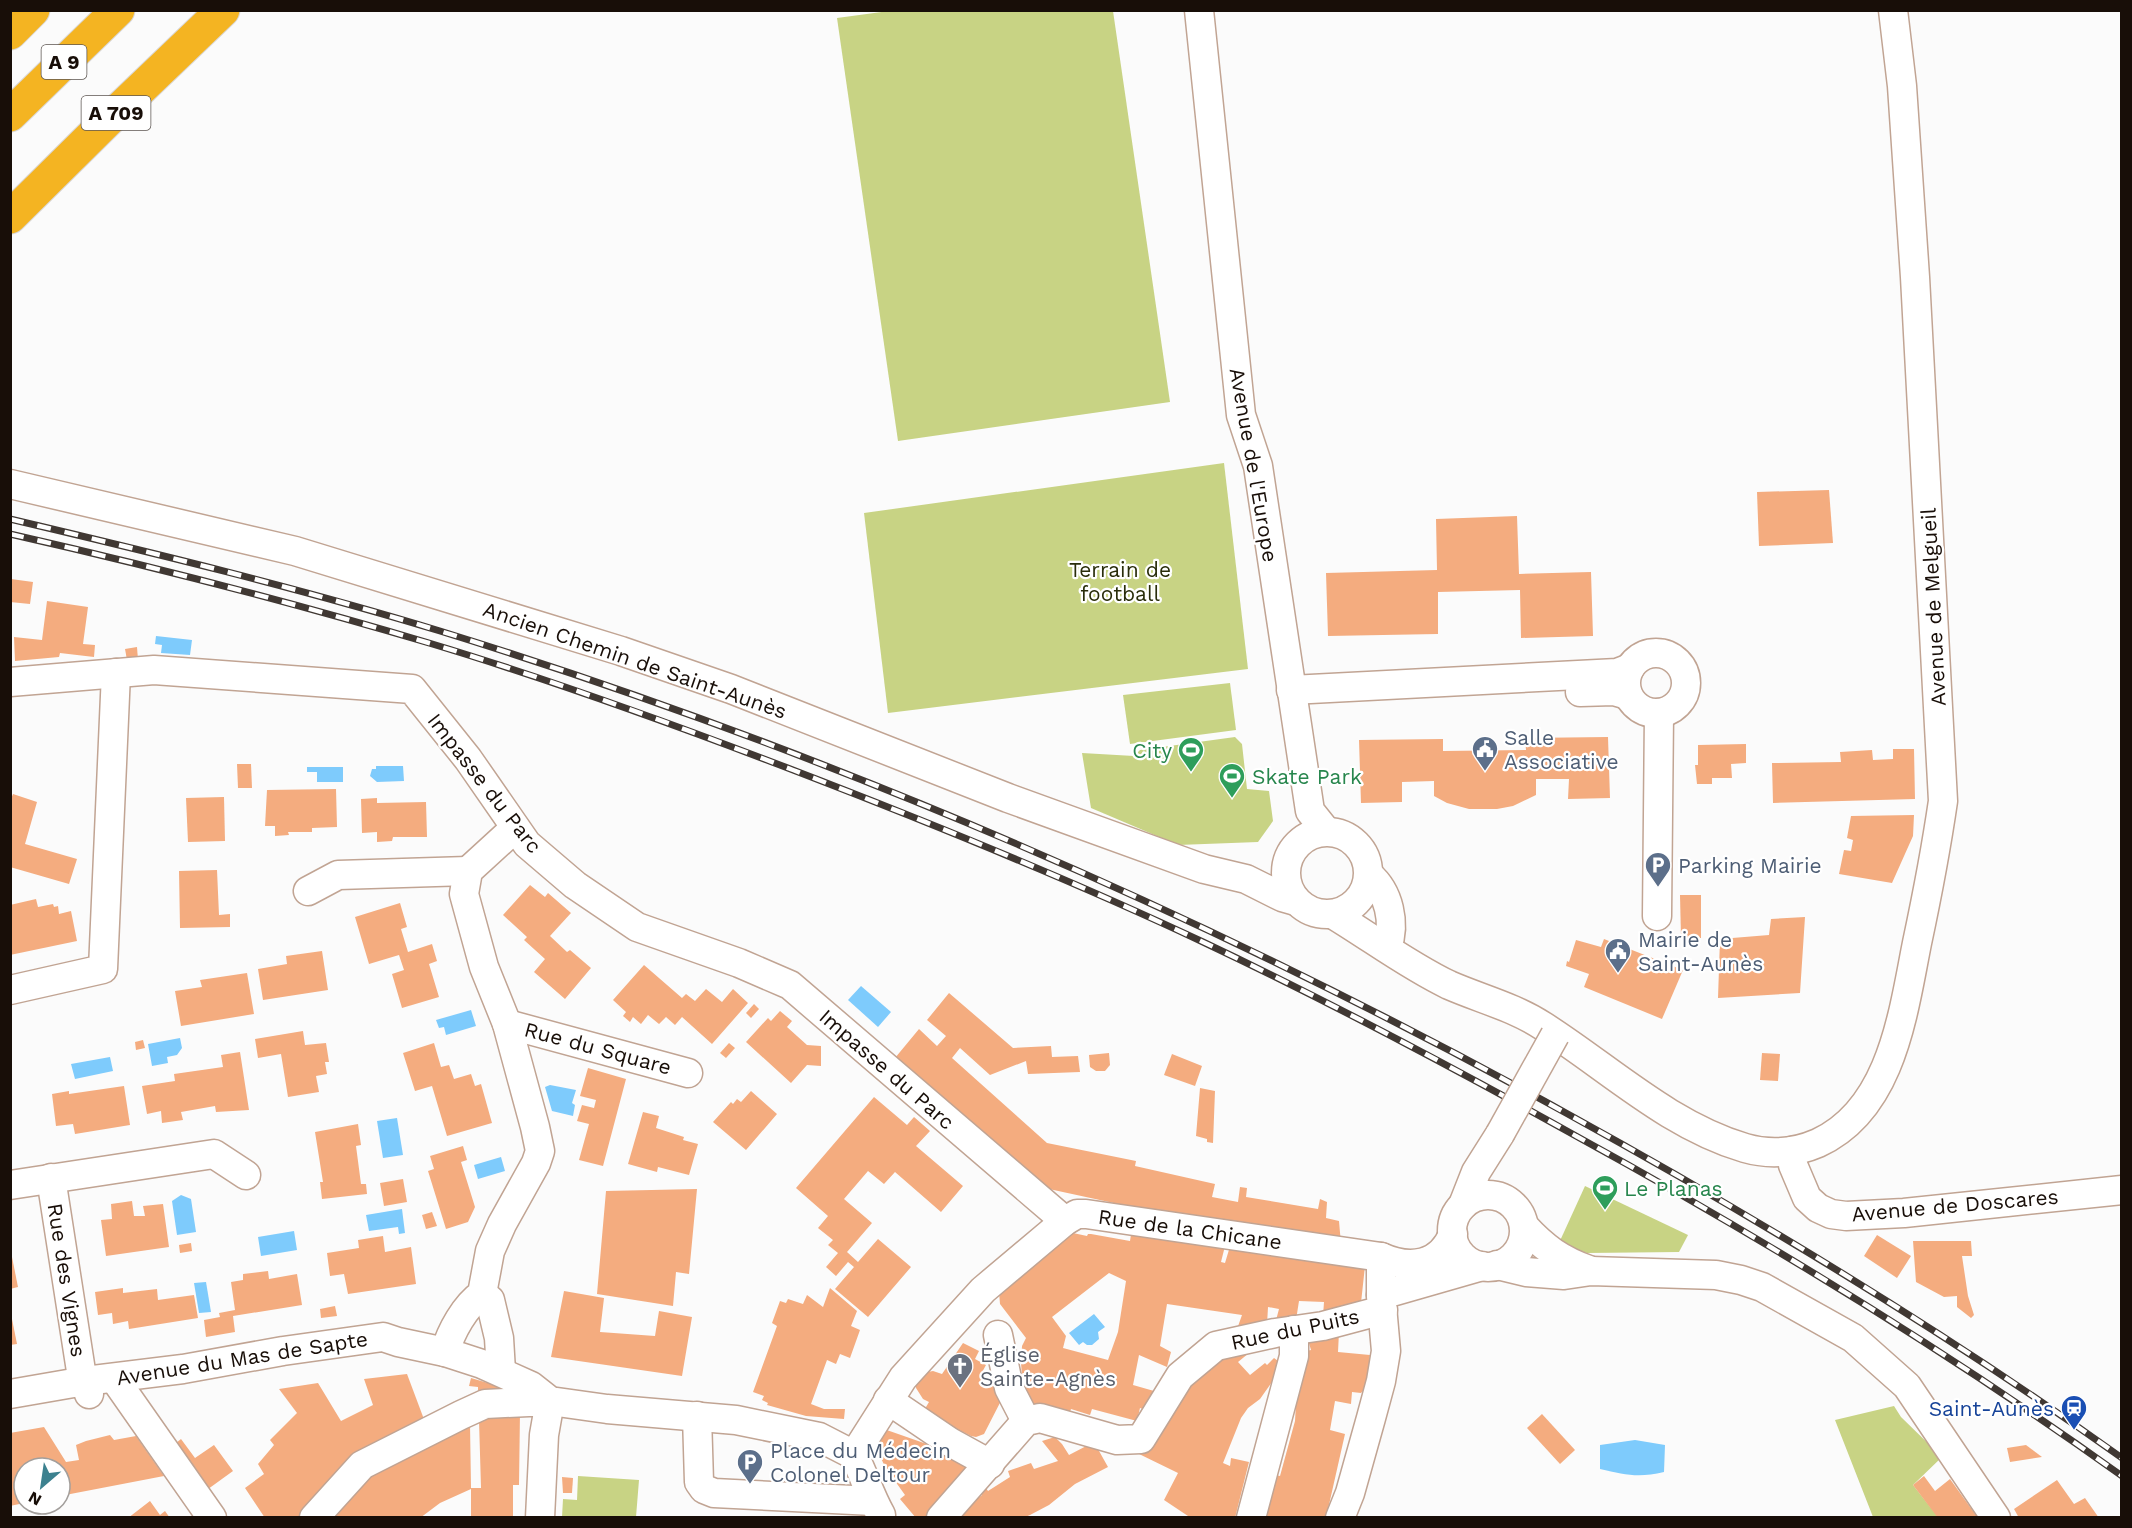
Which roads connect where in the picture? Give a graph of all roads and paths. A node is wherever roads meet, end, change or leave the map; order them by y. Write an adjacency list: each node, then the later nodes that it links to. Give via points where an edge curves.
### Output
1 (33, 10): 6 (highway, A 9)
2 (118, 10): 7 (highway, A 9)
3 (223, 10): 8 (highway, A 709)
4 (1199, 10): 13 (street, Avenue de l'Europe, via 1241,415 1258,466)
5 (1893, 10): 32 (street, Avenue de Melgueil, via 1915,277 1943,801 1933,868 1892,1053 1871,1094 1844,1127 1828,1138)
6 (10, 33)
7 (10, 114)
8 (10, 217)
9 (10, 484): 20 (street, Ancien Chemin de Saint-Aunès, via 295,551 621,651 731,689 1008,798 1204,869)
10 (116, 673): 11 (street, Impasse du Parc); 16 (street, Impasse du Parc, via 154,670 412,689 468,759); 27 (street, via 104,969)
11 (10, 682)
12 (1629, 682): 13 (street, via 1614,691); 14 (street, via 1641,710); 14 (street, via 1636,661 1653,653 1663,654 1680,666 1685,675 1683,696 1678,704)
13 (1292, 697): 15 (street, Avenue de l'Europe)
14 (1659, 713): 25 (street)
15 (1318, 821): 17 (street); 19 (street, via 1361,849)
16 (515, 828): 18 (street); 39 (street, Impasse du Parc, via 527,844 575,885 637,927 790,985)
17 (1290, 857): 20 (street, via 1269,873); 22 (street, via 1286,876)
18 (468, 871): 21 (street, via 339,875); 28 (street, Rue du Square, via 464,894 484,967)
19 (1369, 875): 23 (street); 26 (street, via 1379,883 1388,903 1391,922)
20 (1246, 879): 22 (street, Ancien Chemin de Saint-Aunès)
21 (308, 891)
22 (1296, 900): 24 (street, via 1313,912)
23 (1359, 901): 24 (street); 26 (street)
24 (1334, 915): 26 (street)
25 (1657, 916)
26 (1380, 944): 29 (street, via 1449,984 1516,1011)
27 (10, 990)
28 (507, 1024): 30 (street, Rue du Square); 45 (street, Rue du Square, via 540,1151 490,1251)
29 (1555, 1035): 31 (street, bridge); 32 (street, Avenue de Melgueil, via 1683,1123 1747,1149)
30 (688, 1072)
31 (1498, 1138): 37 (street, via 1497,1170); 38 (street, via 1476,1172)
32 (1792, 1151): 36 (street, Avenue de Doscares, via 1793,1165 1807,1198 1818,1208 1846,1216)
33 (246, 1176): 34 (street, Rue des Vignes, via 214,1154)
34 (51, 1178): 35 (street, Rue des Vignes); 52 (street, Rue des Vignes, via 81,1371)
35 (10, 1185)
36 (2121, 1190)
37 (1509, 1201): 38 (street, via 1485,1195); 40 (street)
38 (1463, 1205): 41 (street, via 1455,1218)
39 (1065, 1221): 42 (street, Rue de la Chicane, via 1086,1214); 54 (street, Rue de la Chicane, via 983,1290 903,1378)
40 (1524, 1226): 43 (street, via 1524,1235 1513,1257); 44 (street, via 1566,1262)
41 (1453, 1234): 42 (street, Rue de la Chicane, via 1441,1254 1411,1266); 43 (street, via 1462,1256 1475,1264)
42 (1381, 1257): 46 (street)
43 (1490, 1266): 44 (street, via 1564,1275); 46 (street, Rue du Puits)
44 (1591, 1271): 68 (street, via 1716,1275 1741,1280 1827,1322 1868,1350 1907,1386)
45 (482, 1293): 49 (street, via 472,1300); 50 (street, via 490,1300 499,1338)
46 (1382, 1303): 47 (street, Rue du Puits, via 1323,1326); 67 (street, via 1386,1351 1381,1381)
47 (1294, 1330): 58 (street, Rue du Puits, via 1216,1346 1180,1376 1141,1439 1117,1440 1040,1418); 66 (street, via 1294,1356)
48 (998, 1335): 58 (street, via 1009,1388)
49 (445, 1352): 50 (street, Avenue du Mas de Sapte); 51 (street, Avenue du Mas de Sapte, via 398,1342 386,1351)
50 (501, 1371): 55 (street, Avenue du Mas de Sapte)
51 (118, 1383): 52 (street, Avenue du Mas de Sapte); 62 (street)
52 (87, 1388): 53 (street, Avenue du Mas de Sapte); 56 (street, Avenue du Mas de Sapte)
53 (10, 1394)
54 (888, 1400): 59 (street, Rue de la Chicane); 60 (street)
55 (550, 1401): 57 (street, Avenue du Mas de Sapte); 63 (street, via 484,1404 461,1414 362,1465); 64 (street, via 544,1435)
56 (10, 1406)
57 (697, 1416): 59 (street, Avenue du Mas de Sapte, via 819,1437); 61 (street, via 699,1482 704,1489)
58 (1026, 1421): 60 (street)
59 (854, 1455): 61 (street)
60 (990, 1464): 65 (street)
61 (878, 1509)
62 (212, 1518)
63 (314, 1518)
64 (540, 1518)
65 (940, 1518)
66 (1251, 1518)
67 (1341, 1518)
68 (1996, 1518)

